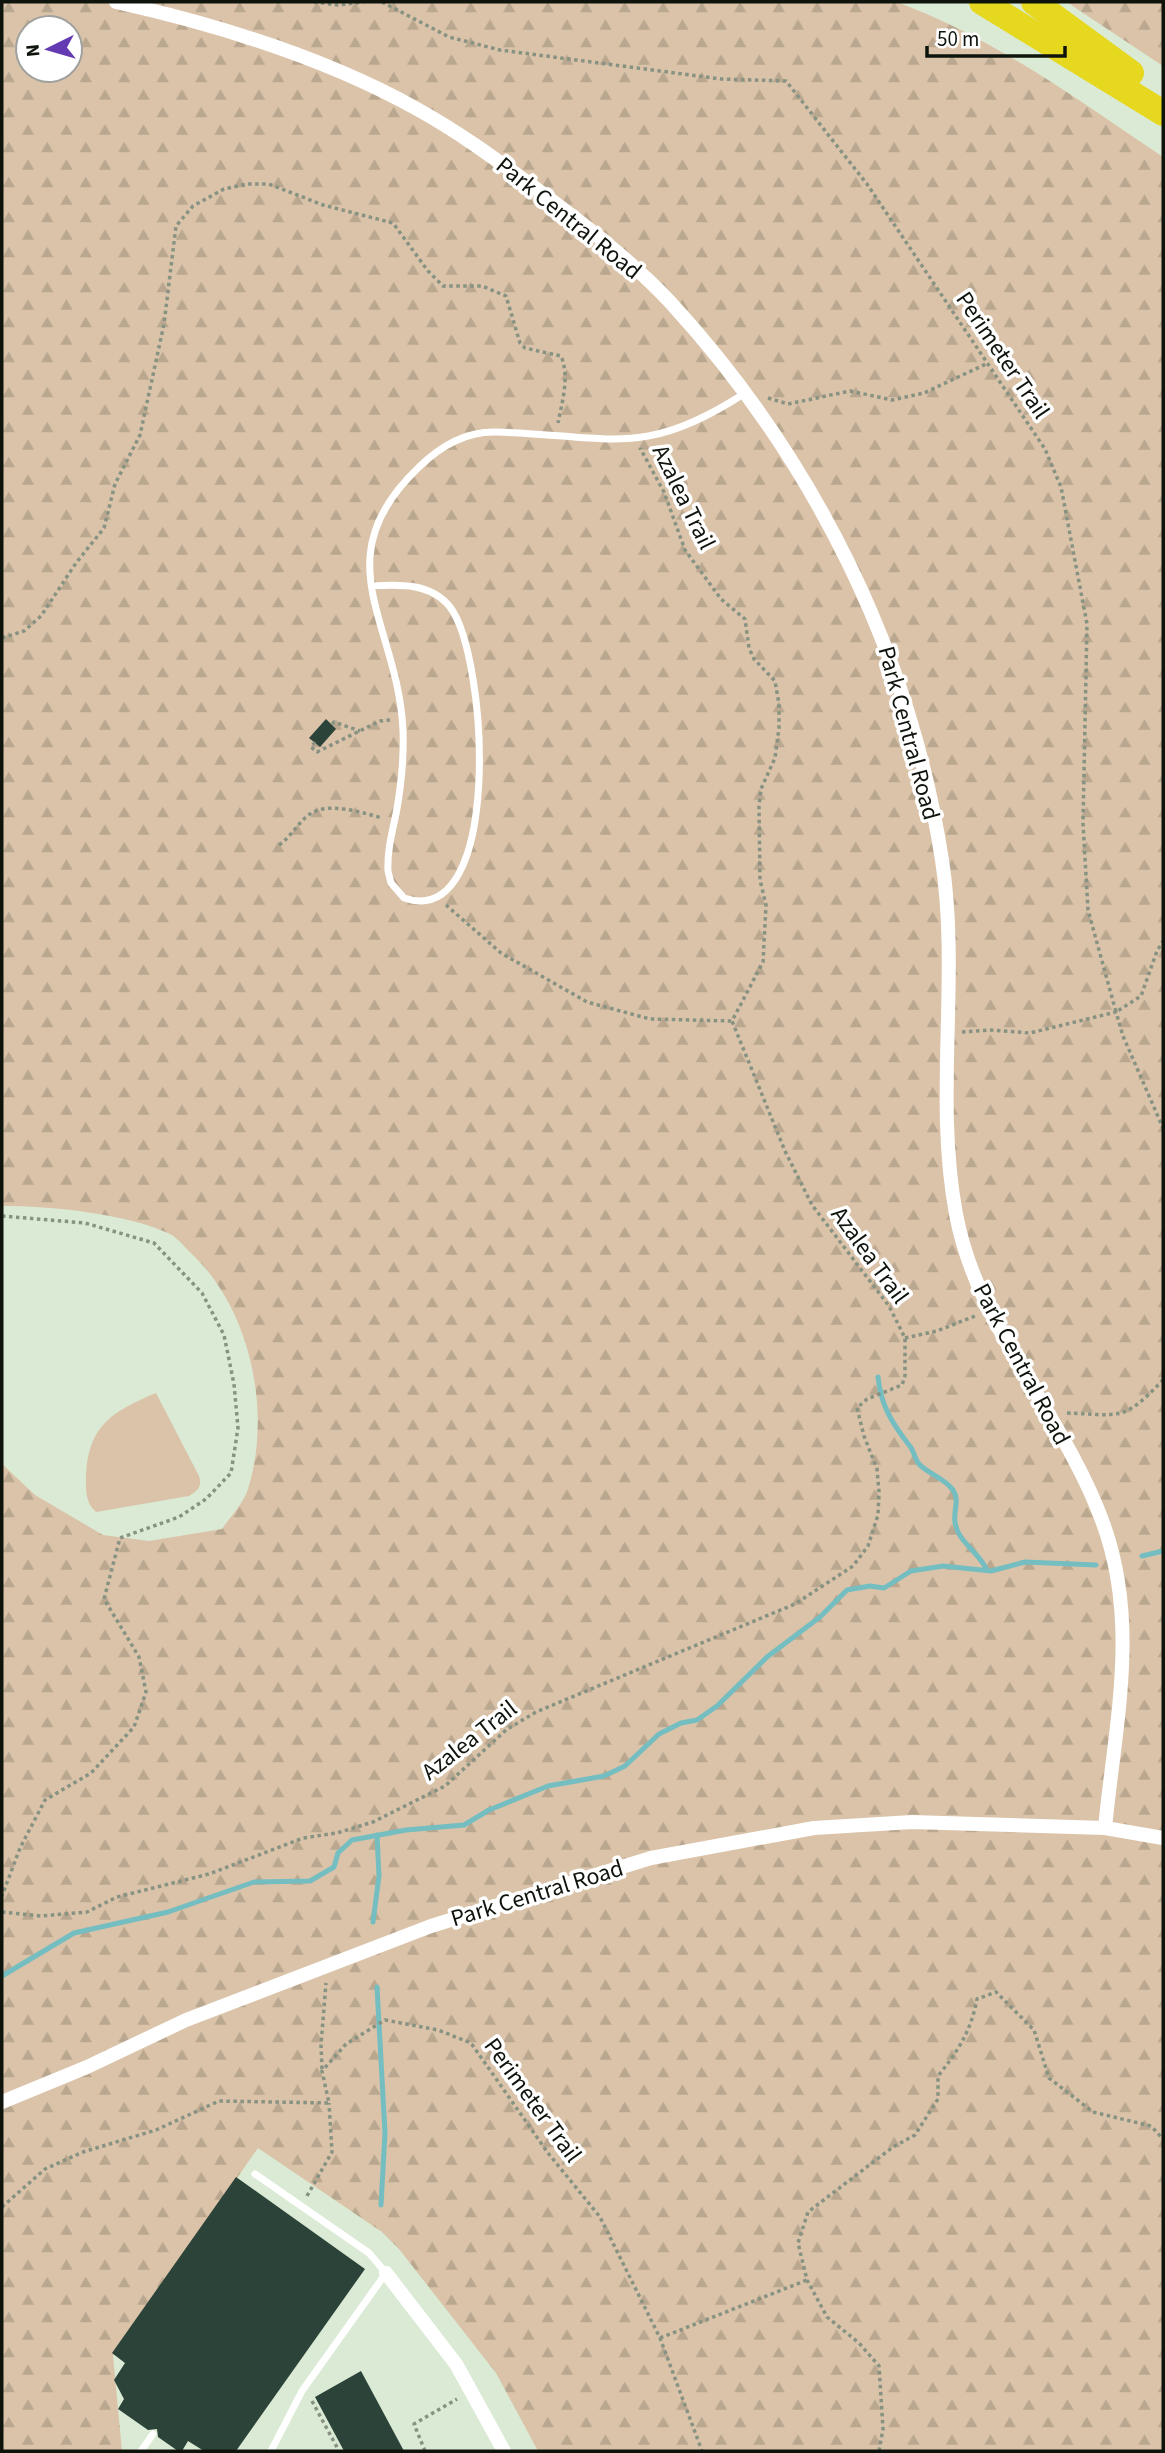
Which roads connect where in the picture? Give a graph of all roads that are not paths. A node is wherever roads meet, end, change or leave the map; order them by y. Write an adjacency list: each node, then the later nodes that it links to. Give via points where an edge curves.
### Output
1 (116, 2): 6 (street, Park Central Road, via 200,20 334,69 470,141 595,233 660,292)
2 (982, 2): 5 (highway)
3 (1034, 2): 4 (highway)
4 (1163, 97)
5 (1163, 113)
6 (746, 393): 7 (lane, via 689,425 636,440 478,433 461,438 424,462 401,485 375,526 368,552); 8 (street, Park Central Road, via 830,526 870,605 895,667 923,763 942,861 951,950 948,1150 956,1216 968,1259 994,1318 1087,1485 1119,1580 1124,1669)
7 (372, 586): 7 (lane, via 402,719 402,773 387,859 391,883 398,894 412,901 438,898 450,888 461,866 477,799 481,731 472,672 456,617 441,599 415,586)
8 (1105, 1828): 9 (street, Park Central Road); 10 (street, Park Central Road, via 912,1822 814,1828 651,1858 473,1913 326,1966 186,2020)
9 (1163, 1838)
10 (2, 2102)
11 (255, 2175): 12 (lane, via 369,2253)
12 (386, 2273): 15 (lane, via 302,2391); 16 (street, via 456,2364)
13 (153, 2434): 14 (lane)
14 (141, 2451)
15 (271, 2451)
16 (505, 2451)

